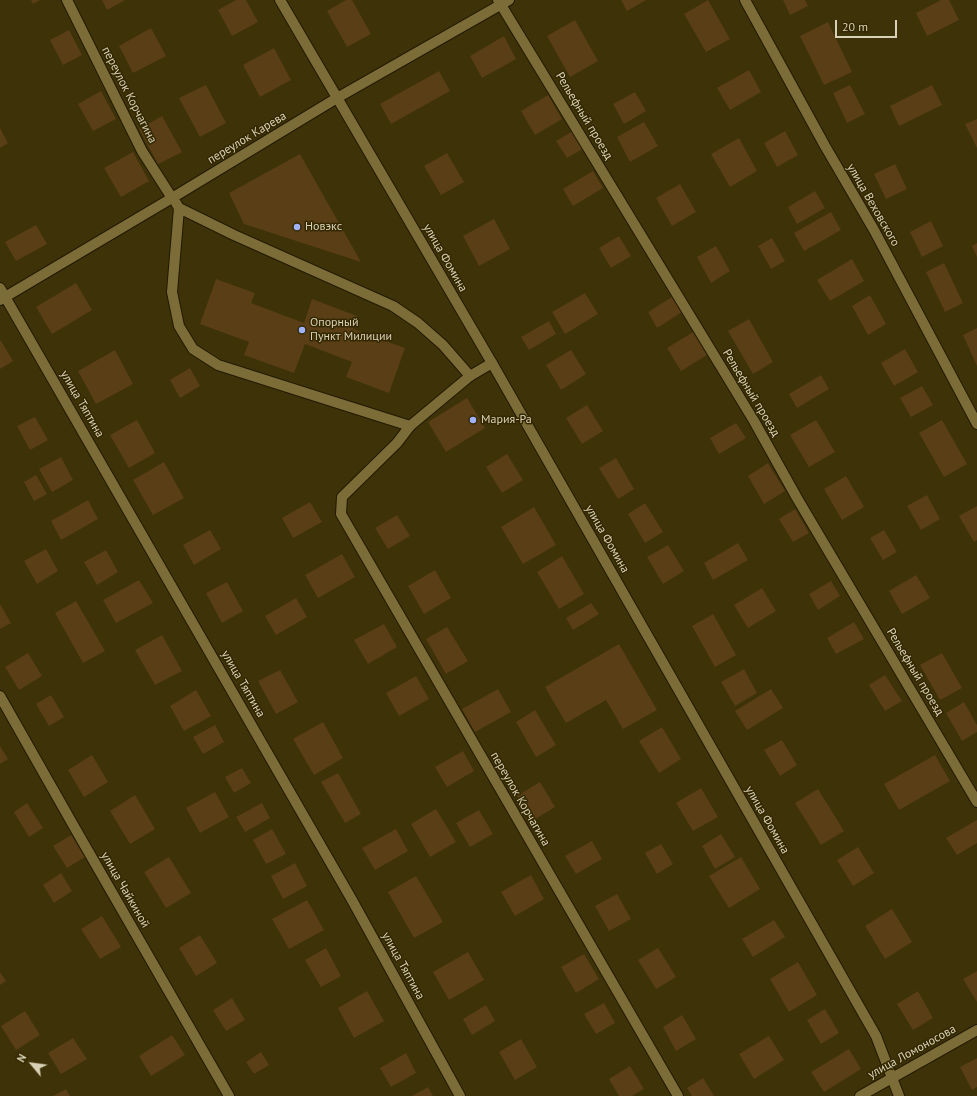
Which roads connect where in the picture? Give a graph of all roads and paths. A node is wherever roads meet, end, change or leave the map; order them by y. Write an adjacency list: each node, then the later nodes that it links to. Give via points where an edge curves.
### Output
1 (67, 0): 6 (street, переулок Корчагина, via 142,151)
2 (280, 0): 5 (street, улица Фомина)
3 (745, 0): 11 (street, улица Веховского, via 874,230)
4 (503, 2): 5 (street, переулок Карева); 14 (street, Рельефный проезд, via 754,421)
5 (337, 98): 6 (street, переулок Карева); 9 (street, улица Фомина)
6 (172, 198): 7 (street, переулок Корчагина); 8 (street, переулок Карева)
7 (179, 208): 10 (street, via 394,306 443,345); 12 (street, via 172,292 178,326 193,349 218,365)
8 (2, 295): 18 (street, улица Тяптина, via 352,900)
9 (492, 363): 10 (street); 16 (street, улица Фомина, via 876,1036)
10 (470, 376): 12 (street)
11 (977, 424)
12 (410, 426): 19 (street, переулок Корчагина, via 397,443 342,497 341,514)
13 (0, 696): 17 (street, улица Чайкиной)
14 (977, 802)
15 (977, 1030): 16 (street, улица Ломоносова)
16 (892, 1078): 20 (street, улица Ломоносова); 21 (street, улица Фомина)
17 (229, 1096)
18 (460, 1096)
19 (678, 1096)
20 (860, 1096)
21 (899, 1096)

